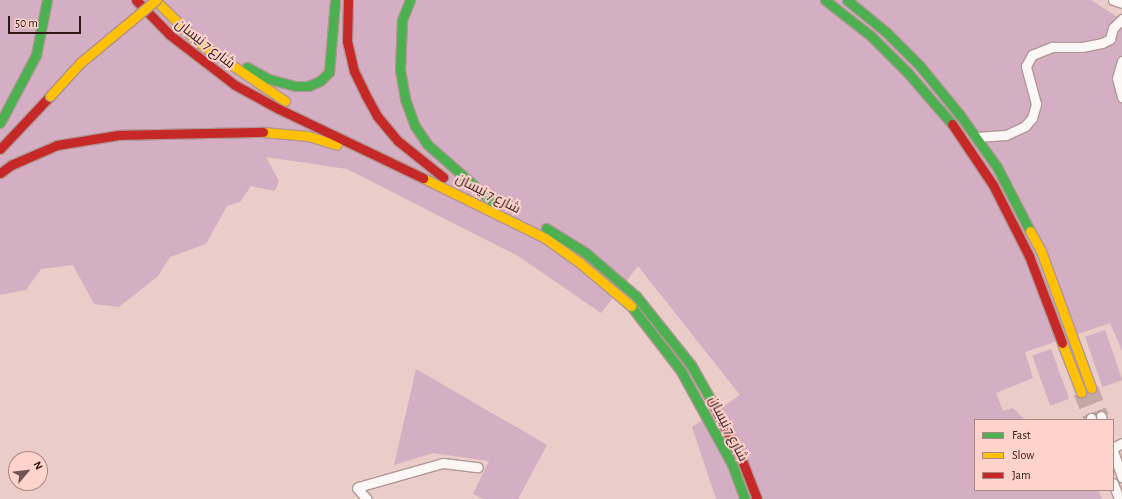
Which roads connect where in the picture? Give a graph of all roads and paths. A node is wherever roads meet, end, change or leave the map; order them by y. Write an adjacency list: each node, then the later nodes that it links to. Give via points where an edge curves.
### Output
1 (47, 0): 17 (main road, via 36,55)
2 (136, 0): 20 (main road, شارع 7 نيسان, via 170,35 235,85 279,109)
3 (156, 0): 14 (main road, شارع 7 نيسان); 19 (main road, bridge, via 80,63)
4 (335, 0): 14 (main road, via 329,72 320,81 308,86 295,86 269,79 249,69 226,52)
5 (348, 0): 22 (main road, via 347,40 354,71 365,94 377,116 398,141)
6 (410, 0): 23 (main road, via 402,20 400,70 405,98 415,126 427,144)
7 (825, 0): 25 (main road, via 871,36 908,73 974,155 993,185 1029,256)
8 (847, 0): 18 (main road, via 886,32 920,66)
9 (1113, 0): 10 (street)
10 (1122, 3)
11 (1122, 19): 13 (street)
12 (1122, 24): 13 (street)
13 (1113, 28): 18 (street, via 1110,39 1102,43 1082,47 1052,47 1032,55 1026,66 1036,104 1032,118 1026,126 1006,135)
14 (198, 42): 22 (main road, شارع 7 نيسان, via 280,99)
15 (1122, 60): 16 (street, via 1117,78)
16 (1122, 97)
17 (0, 123)
18 (976, 137): 24 (main road, via 1022,211 1040,251)
19 (0, 149)
20 (377, 155): 21 (main road, via 360,154 308,136 283,132 118,135 57,145 11,165); 31 (main road, شارع 7 نيسان, via 544,238 580,263 629,304 681,371 732,464)
21 (0, 173)
22 (443, 177): 23 (main road, شارع 7 نيسان)
23 (493, 202): 32 (main road, شارع 7 نيسان, via 548,228 586,253 636,296 690,365 742,460)
24 (1091, 388)
25 (1081, 392)
26 (1114, 455): 28 (street)
27 (478, 467): 30 (street, via 443,463 357,488)
28 (1122, 477)
29 (1114, 486): 33 (street)
30 (368, 499)
31 (745, 499)
32 (757, 499)
33 (1119, 499)

